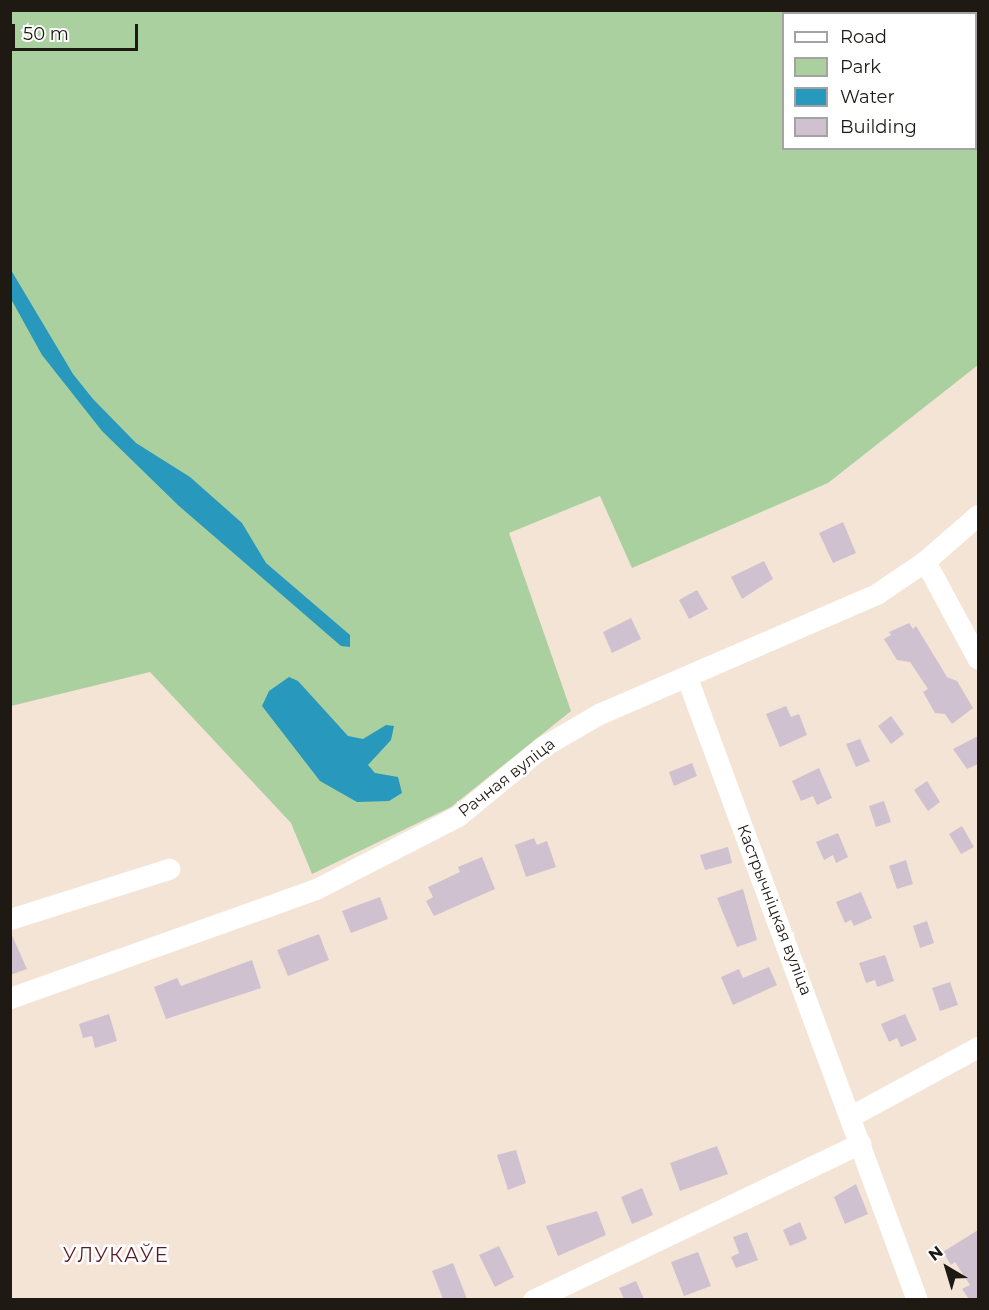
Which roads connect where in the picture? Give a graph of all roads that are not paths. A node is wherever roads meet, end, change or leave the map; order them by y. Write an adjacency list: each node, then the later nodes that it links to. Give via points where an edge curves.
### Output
1 (978, 515): 2 (street, Рачная вуліца)
2 (925, 561): 3 (street); 4 (street, Рачная вуліца, via 878,593)
3 (978, 659)
4 (687, 678): 7 (street, Рачная вуліца, via 599,714 542,747 458,816 316,889); 9 (street, Кастрычніцкая вуліца)
5 (169, 869): 6 (street)
6 (10, 919)
7 (10, 998)
8 (978, 1047): 9 (street)
9 (851, 1116): 10 (street, Кастрычніцкая вуліца)
10 (860, 1143): 11 (street); 12 (street, Кастрычніцкая вуліца)
11 (533, 1299)
12 (917, 1299)

